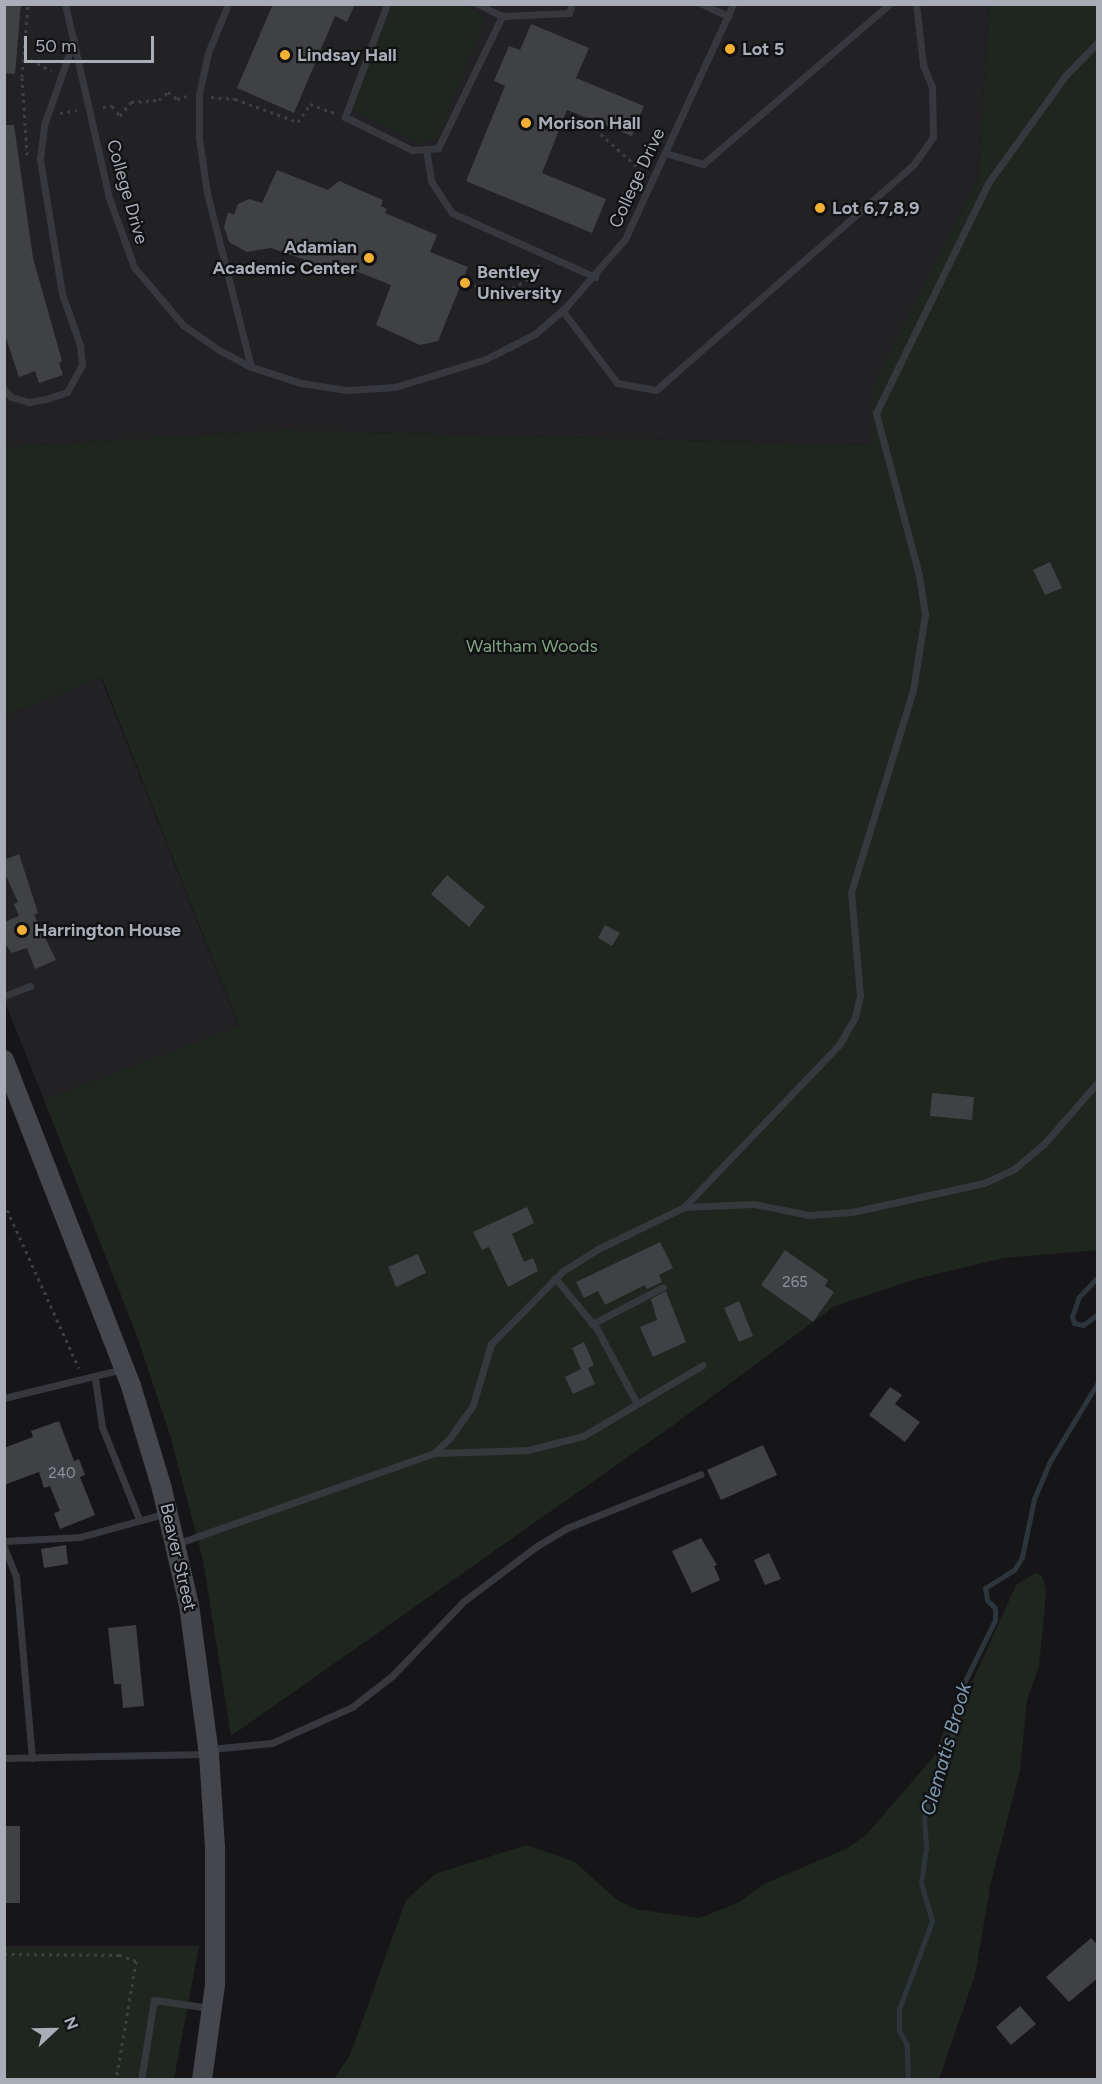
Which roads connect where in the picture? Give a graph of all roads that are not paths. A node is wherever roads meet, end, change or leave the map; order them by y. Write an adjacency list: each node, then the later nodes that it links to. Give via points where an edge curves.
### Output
1 (65, 4): 12 (lane, College Drive)
2 (228, 4): 18 (lane, via 199,94 199,138 209,204)
3 (387, 4): 14 (lane, via 345,117 412,150)
4 (478, 4): 10 (lane)
5 (572, 4): 10 (lane, via 569,13)
6 (702, 4): 11 (lane)
7 (733, 4): 11 (lane, College Drive)
8 (890, 4): 15 (lane, via 703,164)
9 (916, 4): 17 (lane, via 923,65 932,87 933,137 914,164 656,390 617,383)
10 (502, 16): 14 (lane, via 438,148)
11 (728, 16): 15 (lane, College Drive)
12 (74, 40): 18 (lane, College Drive, via 109,198 134,267 183,325); 19 (lane, via 44,125 40,159 62,294 80,345 82,365 67,392 46,399 29,402 11,397)
13 (1098, 42): 24 (lane, via 1066,75 988,183 876,413 919,575 925,614 913,690 851,892 860,996 855,1017 839,1045)
14 (426, 149): 16 (lane, via 431,181 452,213)
15 (665, 153): 16 (lane, College Drive, via 625,239)
16 (595, 277): 17 (lane, College Drive)
17 (562, 310): 18 (lane, College Drive, via 535,334 486,359 395,387 347,390 301,383)
18 (251, 367)
19 (4, 388)
20 (30, 986): 21 (lane)
21 (4, 996)
22 (4, 1060): 29 (main road, Beaver Street)
23 (1098, 1082): 24 (lane, via 1043,1145 1014,1169 984,1183 852,1212 809,1215 745,1204)
24 (684, 1207): 25 (lane, via 598,1249)
25 (555, 1278): 27 (lane); 33 (lane, via 491,1344 473,1405)
26 (663, 1287): 27 (lane)
27 (592, 1324): 32 (lane)
28 (703, 1365): 32 (lane)
29 (125, 1368): 30 (lane); 35 (main road, Beaver Street)
30 (95, 1378): 31 (lane); 36 (lane, via 102,1427)
31 (4, 1398)
32 (636, 1402): 33 (lane, via 582,1436 555,1444 495,1453)
33 (434, 1453): 38 (lane)
34 (701, 1474): 40 (lane, via 567,1527 537,1546 464,1601 380,1688 352,1707 266,1745)
35 (168, 1513): 36 (lane); 38 (main road, Beaver Street)
36 (139, 1519): 37 (lane, via 80,1537)
37 (4, 1541)
38 (176, 1544): 40 (main road, Beaver Street, via 194,1630)
39 (4, 1547): 42 (lane, via 15,1576)
40 (209, 1752): 42 (lane); 43 (main road, Beaver Street, via 216,1881)
41 (4, 1758): 42 (lane)
42 (32, 1758)
43 (213, 2008): 44 (lane, via 154,2000); 45 (main road, Beaver Street)
44 (141, 2079)
45 (202, 2079)

